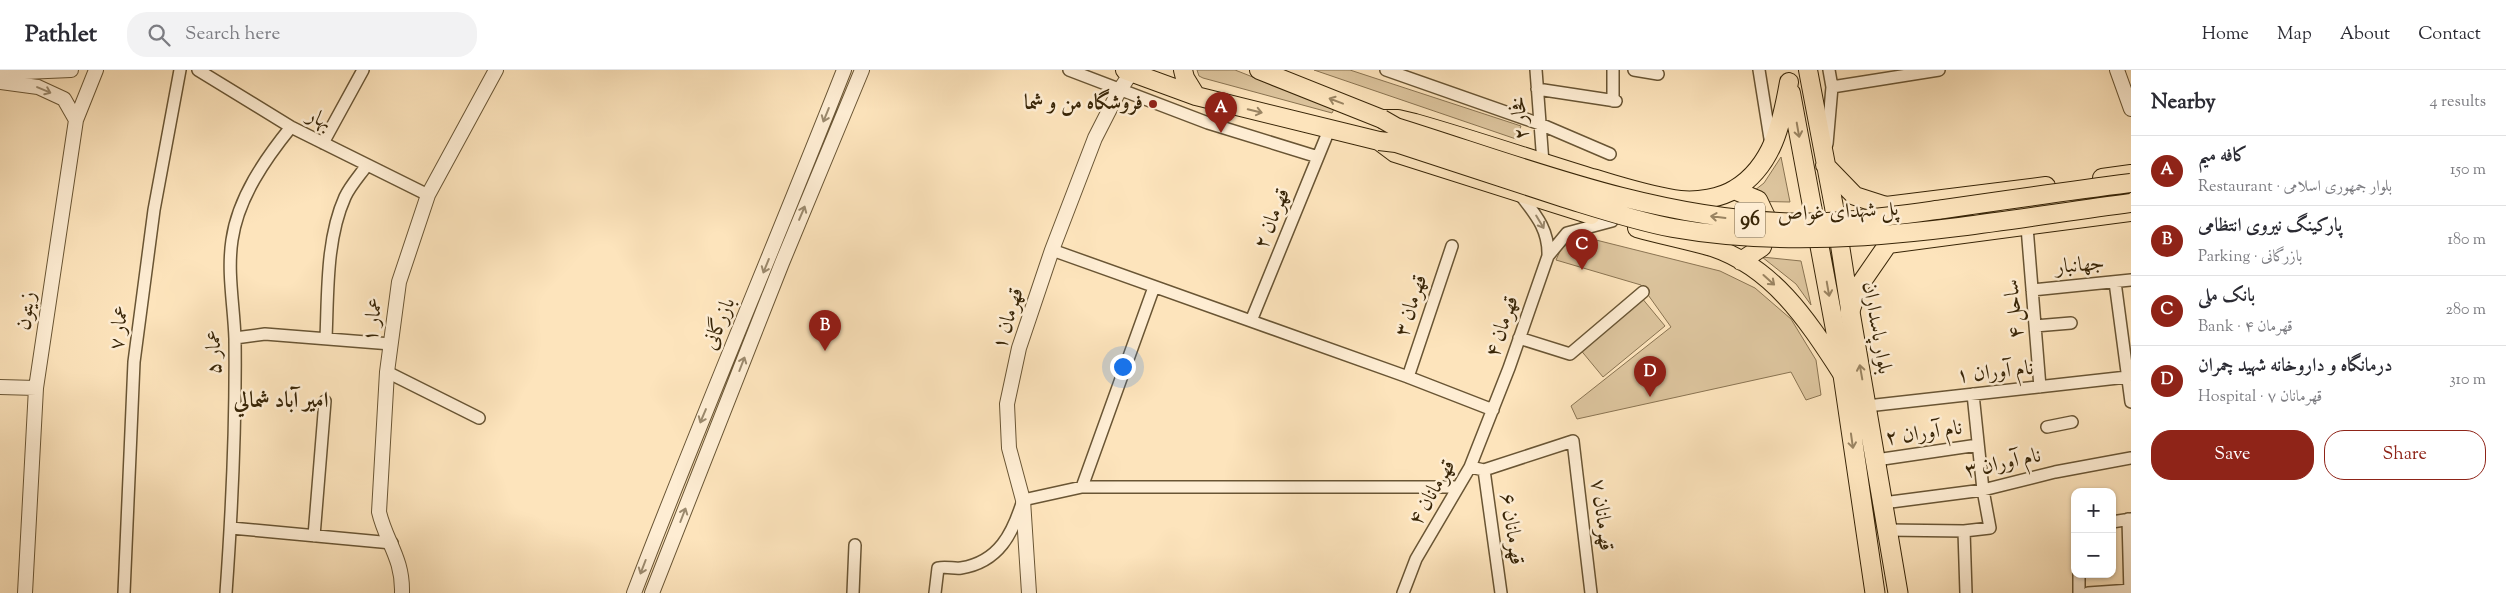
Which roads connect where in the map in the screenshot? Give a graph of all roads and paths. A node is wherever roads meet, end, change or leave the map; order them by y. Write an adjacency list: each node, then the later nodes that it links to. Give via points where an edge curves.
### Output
1 (71, 70): 24 (street)
2 (96, 70): 33 (street, زیتون)
3 (180, 70): 112 (street, عمار ۷, via 154,210 134,362)
4 (198, 70): 35 (street, بهار)
5 (363, 70): 38 (street)
6 (496, 70): 51 (street, عمار ۱)
7 (844, 70): 46 (street, بازرگانی, one-way to 46)
8 (862, 70): 47 (street, بازرگانی)
9 (1069, 70): 29 (street)
10 (1183, 70): 30 (main road)
11 (1259, 70): 32 (main road, 96, one-way to 11)
12 (1386, 70): 34 (street)
13 (1536, 70): 28 (street, فخار ۲)
14 (1613, 70): 28 (street, via 1615,101)
15 (1634, 70): 23 (street)
16 (1759, 70): 39 (street)
17 (1808, 70): 44 (main road, بلوار پاسداران)
18 (1829, 70): 27 (street)
19 (1939, 70): 27 (street)
20 (2117, 70): 31 (street)
21 (0, 73): 24 (street)
22 (1140, 73): 29 (street, قهرمان ۱); 30 (main road, 96)
23 (1658, 74)
24 (18, 75): 26 (street); 33 (street, one-way to 33, via 64,99)
25 (1788, 76): 39 (main road, via 1783,116); 77 (main road, بلوار پاسداران, one-way to 77)
26 (0, 82)
27 (1832, 87): 44 (street)
28 (1537, 89): 34 (street, فخار ۲)
29 (1119, 91): 41 (street); 59 (street, قهرمان ۱, via 1095,138)
30 (1196, 96): 36 (main road, 96, one-way to 36)
31 (2131, 109)
32 (1382, 118): 42 (main road, via 1415,123); 48 (main road, پل شهدای غواص / 96, one-way to 32, bridge, via 1870,218 1780,223 1678,211 1598,192 1396,127)
33 (76, 120): 82 (street, زیتون)
34 (1540, 124): 40 (street); 42 (street, فخار ۲)
35 (291, 127): 38 (street, بهار); 71 (street, عمار ۵, via 256,173 232,240)
36 (1329, 130): 37 (main road, 96); 41 (street, قهرمان ۲)
37 (1379, 141): 50 (main road, 96, via 1395,153); 52 (main road, پل شهدای غواص, bridge, via 1396,143 1617,214 1672,228 1747,238 1860,238)
38 (323, 143): 43 (street, بهار)
39 (1772, 149): 49 (main road, via 1752,176)
40 (1610, 154)
41 (1318, 157): 68 (street, قهرمان ۲)
42 (1543, 163): 49 (main road, via 1617,186 1681,200 1696,200)
43 (366, 164): 51 (street, بهار); 72 (street, via 345,196 332,248)
44 (1825, 166): 53 (main road, via 1855,196); 67 (main road, بلوار پاسداران)
45 (2131, 174): 53 (main road)
46 (802, 176): 47 (street); 115 (street, بازرگانی, one-way to 115, via 686,457)
47 (816, 181): 116 (street, بازرگانی, one-way to 47)
48 (2131, 183)
49 (1734, 190): 61 (main road, via 1758,200 1769,223 1762,247)
50 (1519, 193): 55 (main road, 96); 60 (street, قهرمان ۴, one-way to 60, via 1546,232)
51 (428, 195): 74 (street, عمار ۱, via 399,282)
52 (2131, 203)
53 (1886, 206): 57 (main road, via 1865,215 1862,223 1866,239 1874,244)
54 (2131, 212): 56 (main road)
55 (1612, 221): 60 (street, قهرمان ۴, via 1567,233); 61 (main road, 96, via 1713,248)
56 (2026, 227): 57 (main road); 65 (street, ساحل ۴)
57 (1888, 244): 67 (main road, via 1859,286)
58 (1452, 246): 78 (street, قهرمان ۳)
59 (1052, 250): 64 (street); 99 (street, قهرمان ۱, via 1019,348 1008,404 1009,448)
60 (1548, 256): 73 (street, قهرمان ۴)
61 (1741, 261): 77 (main road, 96, one-way to 77, via 1785,294 1808,321)
62 (2131, 280): 63 (street, جهانبار)
63 (2115, 282): 65 (street, جهانبار); 75 (street)
64 (1154, 287): 68 (street); 96 (street)
65 (2032, 290): 70 (street, ساحل ۴)
66 (1643, 292): 73 (street, via 1570,354)
67 (1850, 312): 86 (highway, بلوار پاسداران, one-way to 67)
68 (1252, 321): 78 (street)
69 (2071, 323): 70 (street)
70 (2035, 326): 81 (street, ساحل ۴)
71 (235, 338): 72 (street, via 265,334); 103 (street, عمار ۵)
72 (326, 338): 74 (street)
73 (1519, 338): 87 (street, قهرمان ۴)
74 (391, 344): 76 (street, عمار ۱)
75 (2128, 352): 79 (street)
76 (387, 372): 88 (street); 107 (street, عمار ۱, via 378,512 383,530)
77 (1843, 375): 123 (highway, بلوار پاسداران / 96, one-way to 123)
78 (1408, 377): 87 (street)
79 (2127, 377): 81 (street, نام آوران ۱); 85 (street)
80 (0, 387): 82 (street)
81 (2040, 387): 83 (street, نام آوران ۱)
82 (36, 388): 111 (street, زیتون)
83 (1973, 394): 86 (street, نام آوران ۱); 91 (street)
84 (325, 401): 106 (street)
85 (2131, 402)
86 (1867, 406): 93 (highway, بلوار پاسداران)
87 (1493, 410): 94 (street, قهرمانان ۴)
88 (479, 418)
89 (2072, 422): 90 (street)
90 (2047, 427)
91 (1978, 445): 93 (street, نام آوران ۲); 98 (street)
92 (2131, 458): 98 (street, نام آوران ۳)
93 (1876, 460): 100 (highway, بلوار پاسداران)
94 (1470, 467): 95 (street); 97 (street, قهرمانان ۴)
95 (1484, 470): 121 (street, قهرمانان ۶); 122 (street, قهرمانان ۷, via 1572,441)
96 (1082, 487): 97 (street); 99 (street)
97 (1458, 488): 120 (street, قهرمانان ۴, via 1416,559)
98 (1983, 490): 100 (street, نام آوران ۳); 105 (street, via 1990,528)
99 (1023, 500): 118 (street, via 1015,527 1000,548 980,564 938,568); 119 (street, قهرمان ۱)
100 (1883, 503): 104 (highway, بلوار پاسداران)
101 (2130, 519): 102 (street); 110 (street)
102 (2116, 521)
103 (230, 528): 106 (street); 113 (street, عمار ۵)
104 (1887, 530): 105 (street); 124 (highway, بلوار پاسداران)
105 (1964, 531): 125 (street)
106 (314, 536): 107 (street)
107 (392, 543): 114 (street, عمار ۱, via 398,560)
108 (855, 545): 117 (street)
109 (2079, 578): 126 (street)
110 (2130, 591): 127 (street)
111 (25, 593)
112 (124, 593)
113 (226, 593)
114 (402, 593)
115 (634, 593)
116 (652, 593)
117 (853, 593)
118 (935, 593)
119 (1029, 593)
120 (1403, 593)
121 (1501, 593)
122 (1591, 593)
123 (1875, 593)
124 (1898, 593)
125 (1966, 593)
126 (2079, 593)
127 (2088, 593)

